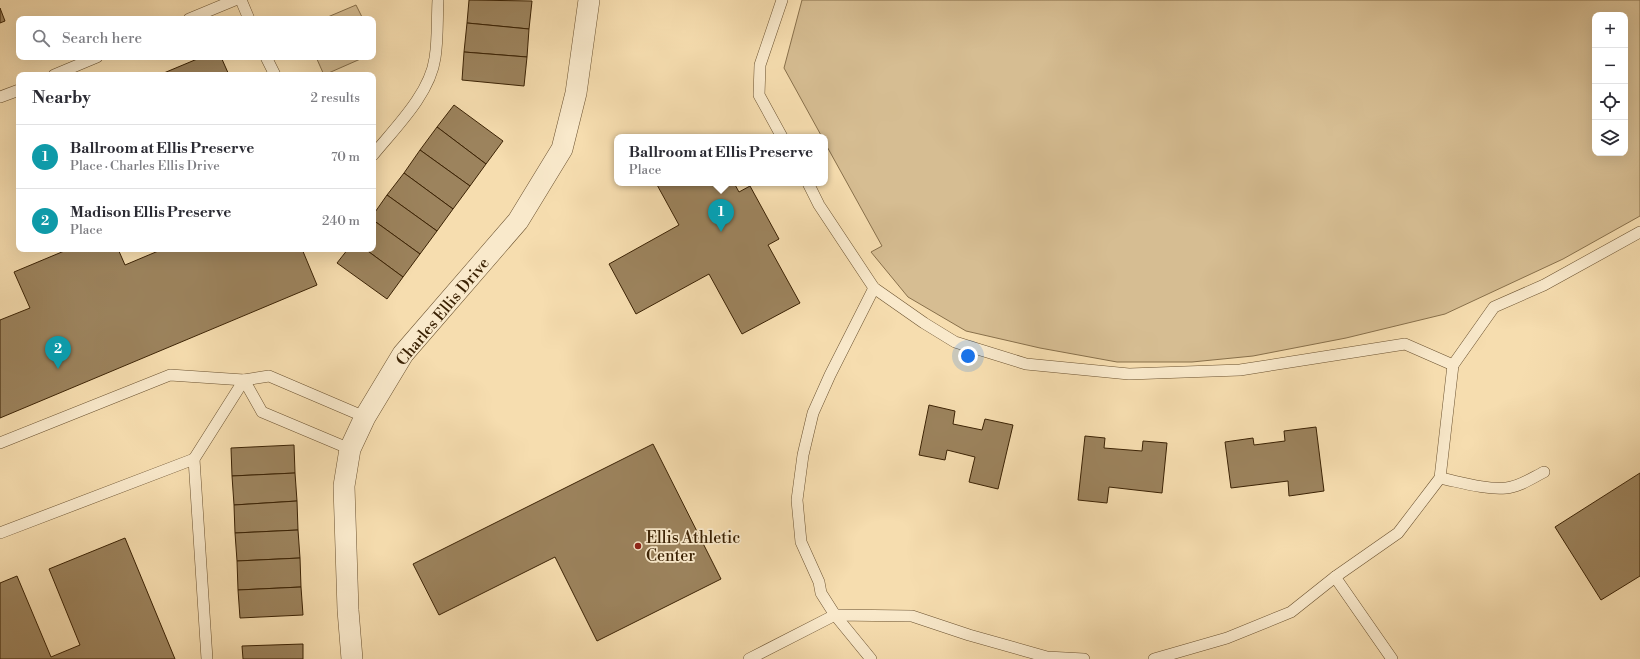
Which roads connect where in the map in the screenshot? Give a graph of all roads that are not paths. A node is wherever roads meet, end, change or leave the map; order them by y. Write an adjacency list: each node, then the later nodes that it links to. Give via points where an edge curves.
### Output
1 (235, 0): 6 (lane)
2 (241, 0): 7 (lane)
3 (438, 0): 15 (lane, via 435,59 428,83 414,105)
4 (589, 0): 21 (street, Charles Ellis Drive, via 576,93 562,149 518,222 403,354)
5 (782, 0): 14 (lane, via 760,65 759,95)
6 (196, 16)
7 (249, 16)
8 (90, 60): 10 (lane)
9 (267, 60): 11 (lane)
10 (61, 72)
11 (273, 72)
12 (16, 91): 13 (lane)
13 (0, 98)
14 (780, 134)
15 (376, 151)
16 (810, 186): 18 (lane)
17 (1640, 232): 19 (lane, via 1544,286 1494,307)
18 (874, 288): 19 (lane, via 924,324 955,342 1026,364 1129,374 1240,370 1405,344); 29 (lane, via 813,413 803,456 797,500 801,542 819,582 821,593)
19 (1453, 365): 26 (lane)
20 (244, 380): 21 (lane, via 269,376); 22 (lane, via 170,375); 23 (lane, via 262,412); 24 (lane)
21 (365, 417): 23 (street, Charles Ellis Drive)
22 (0, 443)
23 (350, 449): 31 (street, Charles Ellis Drive, via 344,486)
24 (194, 459): 27 (lane); 30 (lane)
25 (1544, 472): 26 (lane, via 1507,488)
26 (1440, 478): 28 (lane, via 1398,533)
27 (0, 533)
28 (1335, 577): 35 (lane, via 1291,612 1227,638); 36 (lane)
29 (836, 615): 32 (lane); 33 (lane); 34 (lane, via 912,616 1047,657)
30 (207, 659)
31 (352, 659)
32 (749, 659)
33 (870, 659)
34 (1084, 659)
35 (1154, 659)
36 (1392, 659)

